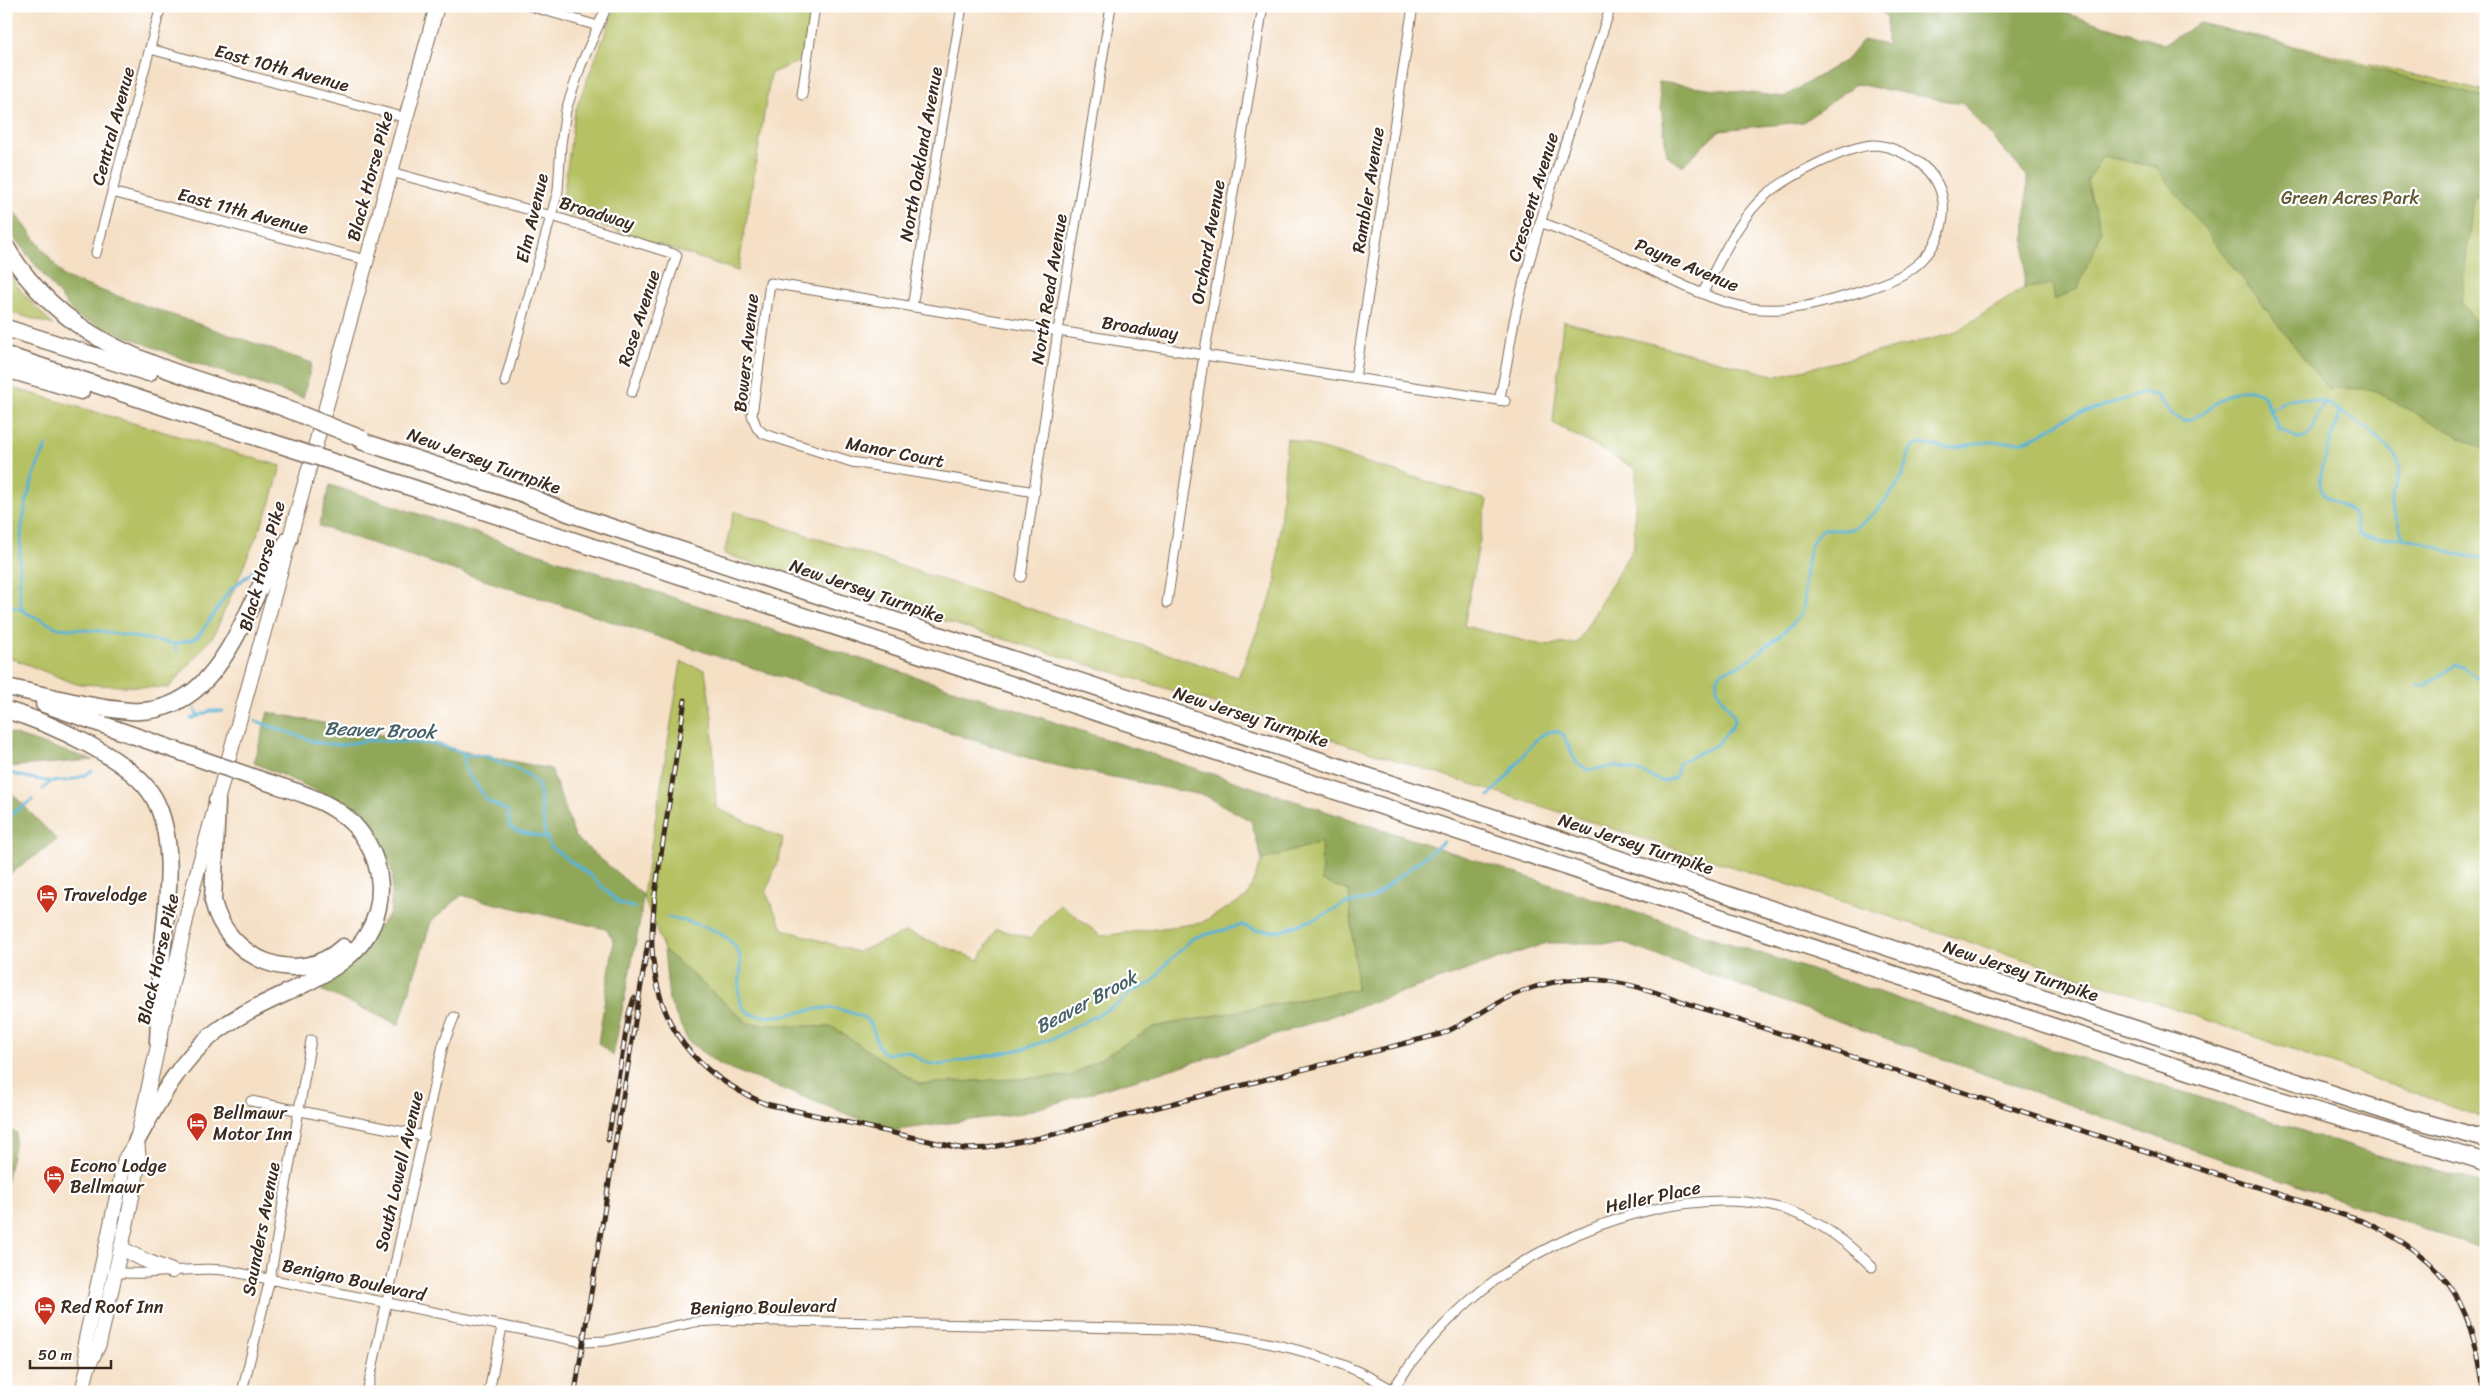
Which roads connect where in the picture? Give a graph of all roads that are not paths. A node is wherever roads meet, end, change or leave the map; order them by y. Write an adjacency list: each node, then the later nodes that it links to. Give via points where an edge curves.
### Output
1 (161, 6): 12 (street, Central Avenue)
2 (437, 6): 14 (main road, Black Horse Pike)
3 (530, 6): 11 (street)
4 (607, 6): 11 (street, Elm Avenue)
5 (815, 6): 13 (street)
6 (962, 6): 25 (street, North Oakland Avenue)
7 (1111, 6): 27 (street, North Read Avenue)
8 (1263, 6): 29 (street, Orchard Avenue)
9 (1413, 6): 31 (street, Rambler Avenue)
10 (1611, 6): 18 (street, Crescent Avenue)
11 (598, 26): 17 (street, Elm Avenue, via 566,110 560,144 560,178)
12 (150, 49): 14 (street, East 10th Avenue); 16 (street, Central Avenue)
13 (802, 95)
14 (406, 118): 15 (main road, Black Horse Pike)
15 (390, 172): 17 (street, Broadway); 22 (main road, Black Horse Pike)
16 (112, 192): 20 (street, Central Avenue); 22 (street, East 11th Avenue)
17 (552, 216): 21 (street, Broadway); 32 (street, Elm Avenue)
18 (1540, 222): 24 (street, Payne Avenue); 34 (street, Crescent Avenue, via 1518,302)
19 (6, 247): 35 (highway, via 46,299 72,322 106,344)
20 (96, 253)
21 (677, 255): 33 (street, Rose Avenue)
22 (366, 260): 39 (main road, Black Horse Pike)
23 (770, 283): 25 (street, Broadway); 36 (street, Bowers Avenue, via 752,415)
24 (1703, 292): 24 (street, Payne Avenue, via 1741,225 1766,195 1824,159 1868,146 1890,148 1925,165 1942,190 1945,210 1942,227 1932,248 1910,270 1883,284 1820,304 1778,310 1748,308)
25 (912, 307): 27 (street, Broadway)
26 (6, 328): 35 (highway, New Jersey Turnpike)
27 (1058, 331): 29 (street, Broadway); 38 (street, North Read Avenue)
28 (6, 355): 37 (highway)
29 (1204, 355): 31 (street, Broadway); 41 (street, Orchard Avenue)
30 (6, 369): 37 (highway)
31 (1355, 378): 34 (street, Broadway)
32 (505, 382)
33 (632, 392)
34 (1502, 401)
35 (281, 411): 54 (highway, New Jersey Turnpike, bridge, via 728,566 2387,1112)
36 (756, 426): 38 (street, Manor Court, via 764,434 852,462)
37 (271, 442): 56 (highway, bridge, via 1465,831 2237,1087)
38 (1035, 492): 40 (street, North Read Avenue)
39 (289, 540): 42 (highway, via 269,569 219,664 195,691 175,703 132,711); 47 (main road, Black Horse Pike)
40 (1022, 577)
41 (1167, 603)
42 (6, 689): 45 (highway)
43 (6, 703): 45 (highway, via 37,709)
44 (6, 710): 50 (highway, via 56,728 121,765 146,787 158,807 165,830 168,873)
45 (194, 761): 46 (highway)
46 (257, 783): 47 (highway, via 332,819 350,835 367,866 370,897 360,926 340,950 317,962 293,967 257,960 237,946 221,926 215,913 212,887); 55 (highway, via 327,805 357,828 369,843 377,862 380,892 377,912 366,936 343,961 233,1020 201,1045 168,1086)
47 (217, 801): 50 (main road, Black Horse Pike, via 194,884)
48 (454, 1017): 53 (street, South Lowell Avenue, via 443,1045)
49 (311, 1040): 52 (street, Saunders Avenue)
50 (158, 1042): 55 (main road, Black Horse Pike)
51 (251, 1101): 52 (street)
52 (299, 1111): 53 (street); 62 (street, Saunders Avenue)
53 (424, 1136): 63 (street, South Lowell Avenue)
54 (2486, 1139)
55 (137, 1140): 57 (main road, Black Horse Pike, via 139,1161); 59 (main road, Black Horse Pike, via 125,1159)
56 (2486, 1162)
57 (121, 1248): 60 (main road); 61 (main road, Black Horse Pike)
58 (1872, 1267): 66 (street, Heller Place, via 1847,1243 1815,1222 1747,1201 1691,1203 1618,1218 1582,1232 1530,1259 1483,1290 1456,1313 1416,1356)
59 (101, 1271): 61 (street, Benigno Boulevard); 65 (main road, Black Horse Pike, via 85,1343)
60 (172, 1271): 61 (street, Benigno Boulevard); 62 (street, Benigno Boulevard, via 210,1268)
61 (115, 1273): 65 (main road, Black Horse Pike, via 99,1344)
62 (270, 1280): 63 (street, Benigno Boulevard); 68 (street, Saunders Avenue)
63 (386, 1304): 64 (street, Benigno Boulevard); 69 (street, South Lowell Avenue)
64 (502, 1327): 66 (street, Benigno Boulevard, via 583,1342 606,1341 694,1322 733,1320 1174,1329 1240,1337 1304,1351 1350,1368); 70 (street)
65 (88, 1367): 67 (main road, Black Horse Pike)
66 (1393, 1391)
67 (82, 1392)
68 (242, 1392)
69 (367, 1392)
70 (489, 1392)

